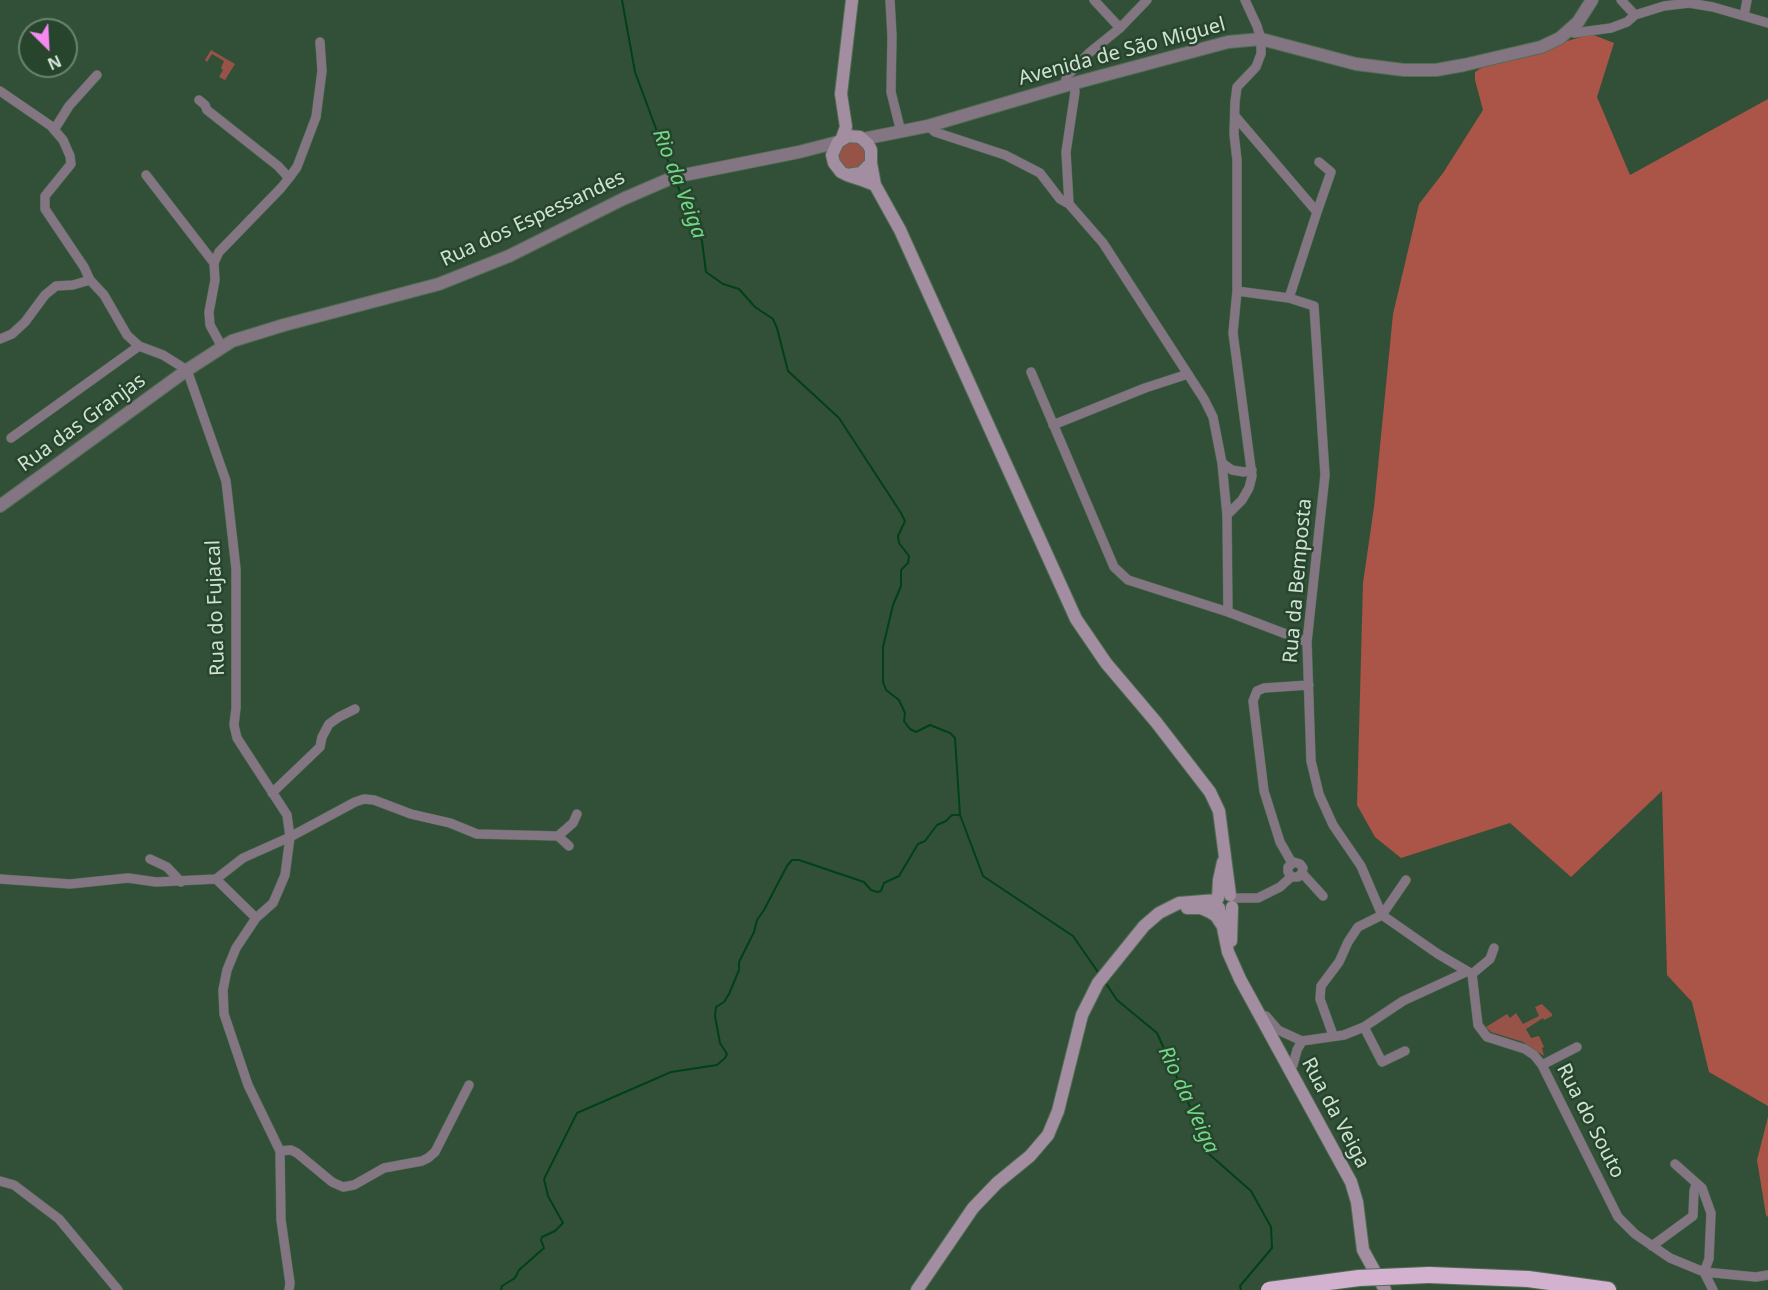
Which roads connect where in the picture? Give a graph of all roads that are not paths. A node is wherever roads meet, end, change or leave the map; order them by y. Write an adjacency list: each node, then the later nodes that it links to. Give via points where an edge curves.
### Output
1 (852, 0): 20 (main road)
2 (890, 0): 24 (street, via 891,92)
3 (1094, 0): 12 (street)
4 (1147, 0): 12 (street)
5 (1245, 0): 14 (street)
6 (1592, 0): 13 (street, Avenida de São Miguel)
7 (1621, 0): 9 (street)
8 (1747, 0): 10 (street)
9 (1635, 15): 10 (street, via 1689,3); 13 (street, via 1611,28)
10 (1744, 16): 11 (street)
11 (1768, 23)
12 (1120, 28): 17 (street, via 1067,76)
13 (1568, 31): 14 (street, Avenida de São Miguel, via 1542,47 1436,70 1356,64)
14 (1261, 39): 17 (street, Avenida de São Miguel, via 1228,42); 21 (street, via 1256,67 1237,87)
15 (321, 42): 33 (street, via 316,117)
16 (97, 75): 23 (street)
17 (1069, 85): 22 (street, Avenida de São Miguel); 35 (street, via 1075,92 1066,152)
18 (0, 91): 23 (street)
19 (198, 99): 33 (street)
20 (843, 104): 25 (main road); 26 (main road, via 846,127)
21 (1236, 116): 36 (street); 39 (street)
22 (928, 126): 24 (street, Avenida de São Miguel); 35 (street, via 935,132 1005,155 1040,173 1060,199)
23 (54, 130): 38 (street, via 63,140 71,164 45,196 45,210)
24 (898, 132): 25 (street, Avenida de São Miguel); 28 (street, via 884,142)
25 (862, 138): 26 (main road); 28 (main road)
26 (840, 140): 27 (street, Rua dos Espessandes); 30 (main road, via 832,155)
27 (798, 152): 30 (street, via 822,154); 43 (street, Rua dos Espessandes, via 675,176 509,256 439,284 284,325)
28 (872, 160): 32 (main road, via 861,173); 34 (main road)
29 (1319, 162): 36 (street, via 1331,172)
30 (834, 163): 32 (main road)
31 (146, 175): 37 (street)
32 (847, 175): 34 (main road)
33 (289, 178): 37 (street, via 219,252)
34 (875, 185): 62 (main road, via 900,230 1076,619 1096,650 1210,792 1219,811)
35 (1069, 204): 46 (street, via 1119,265)
36 (1317, 212): 40 (street)
37 (214, 263): 43 (street, via 210,326)
38 (90, 280): 41 (street, via 56,286 25,322); 42 (street, via 104,295 127,335)
39 (1237, 291): 40 (street); 50 (street, via 1233,333)
40 (1289, 298): 54 (street, Rua da Bemposta, via 1314,306 1325,475)
41 (0, 339)
42 (140, 346): 44 (street); 48 (street)
43 (222, 347): 44 (street, Rua dos Espessandes)
44 (187, 370): 51 (street, Rua das Granjas); 57 (street, Rua do Fujacal, via 226,481 230,506 236,569 234,725 237,738)
45 (1030, 372): 47 (street)
46 (1188, 374): 47 (street); 49 (street, via 1213,417)
47 (1053, 425): 53 (street, via 1114,567 1128,580)
48 (11, 438)
49 (1222, 463): 50 (street, via 1232,470); 52 (street)
50 (1252, 470): 52 (street, via 1249,488)
51 (0, 506)
52 (1227, 515): 53 (street)
53 (1228, 612): 54 (street)
54 (1307, 642): 55 (street, Rua da Bemposta)
55 (1309, 685): 64 (street, via 1264,688 1257,691 1253,701 1264,791 1280,842); 75 (street, Rua da Bemposta, via 1311,761 1319,794 1333,825 1361,866)
56 (355, 709): 57 (street, via 329,724 320,747)
57 (272, 793): 59 (street, Rua do Fujacal, via 287,815)
58 (578, 813): 60 (street)
59 (290, 837): 60 (street, via 364,799 477,834); 68 (street, via 243,858); 76 (street, via 285,875 273,903)
60 (558, 837): 61 (street)
61 (569, 846)
62 (1224, 858): 69 (main road); 73 (main road)
63 (150, 859): 71 (street, via 167,867)
64 (1292, 863): 65 (street, via 1300,864); 66 (street, via 1288,870)
65 (1302, 873): 66 (street); 72 (street)
66 (1291, 877): 73 (street, via 1258,898)
67 (0, 879): 71 (street, via 70,884 128,878)
68 (216, 879): 71 (street); 76 (street)
69 (1219, 880): 73 (main road); 74 (main road)
70 (1406, 880): 75 (street)
71 (182, 882)
72 (1323, 896)
73 (1225, 902): 74 (main road); 77 (main road, Rua da Veiga); 79 (main road, Rua da Veiga)
74 (1200, 905): 77 (main road); 95 (main road, via 1179,903 1159,913 1098,983 1082,1015 1058,1112 1048,1135 973,1208)
75 (1382, 915): 80 (street); 83 (street, via 1358,927 1321,986 1320,999)
76 (256, 918): 90 (street, via 227,970 224,1014 248,1085)
77 (1222, 925): 79 (main road, Rua da Veiga)
78 (1494, 948): 80 (street, via 1490,959)
79 (1232, 961): 81 (main road, Rua da Veiga)
80 (1469, 973): 82 (street, via 1403,1001); 87 (street, Rua do Souto, via 1478,1025 1487,1037 1525,1049)
81 (1261, 1017): 84 (street, via 1266,1016 1278,1030); 88 (main road, Rua da Veiga)
82 (1364, 1027): 83 (street); 86 (street, via 1382,1062)
83 (1333, 1035): 84 (street)
84 (1302, 1041): 88 (street)
85 (1577, 1047): 87 (street)
86 (1405, 1051)
87 (1542, 1065): 94 (street, Rua do Souto, via 1618,1217)
88 (1290, 1069): 106 (main road, Rua da Veiga, via 1351,1182 1363,1250)
89 (469, 1085): 90 (street, via 435,1152 422,1161 384,1168 354,1185 343,1187 332,1182 297,1153)
90 (280, 1151): 101 (street, via 281,1220)
91 (1675, 1164): 93 (street)
92 (0, 1181): 100 (street, via 14,1185 60,1219)
93 (1696, 1184): 94 (street, via 1693,1216); 96 (street, via 1702,1188 1712,1218)
94 (1652, 1246): 96 (street, Rua do Souto)
95 (947, 1248): 102 (main road); 103 (main road)
96 (1704, 1272): 97 (street, Rua do Souto); 99 (street)
97 (1768, 1275)
98 (1429, 1280): 104 (highway, bridge, via 1359,1278); 105 (highway); 107 (highway); 108 (highway, via 1528,1279)
99 (1712, 1287)
100 (118, 1290)
101 (289, 1290)
102 (917, 1290)
103 (923, 1290)
104 (1269, 1290)
105 (1351, 1290)
106 (1384, 1290)
107 (1521, 1290)
108 (1608, 1290)

